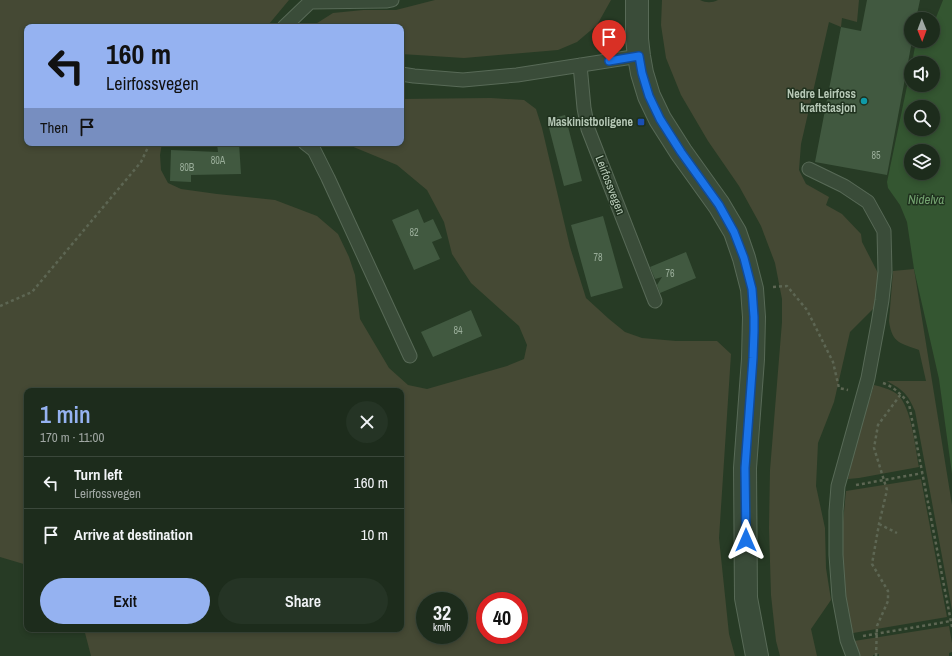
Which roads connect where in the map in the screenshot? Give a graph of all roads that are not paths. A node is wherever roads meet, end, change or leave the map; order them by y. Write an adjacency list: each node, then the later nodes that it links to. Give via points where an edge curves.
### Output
1 (392, 0): 3 (lane)
2 (637, 0): 5 (street)
3 (311, 1): 4 (lane)
4 (287, 24)
5 (639, 56): 6 (lane); 12 (street, via 649,96 660,119 719,205 734,232 752,289 753,358 745,468 746,598)
6 (580, 65): 7 (lane, via 463,80); 10 (lane, Leirfossvegen, via 588,129)
7 (404, 74)
8 (309, 146): 11 (lane, via 314,150 328,178)
9 (809, 169): 13 (lane, via 844,186 868,202 884,231 885,272 882,300 868,378 838,488 836,511 839,597 847,640)
10 (655, 301)
11 (410, 356)
12 (757, 656)
13 (853, 656)

